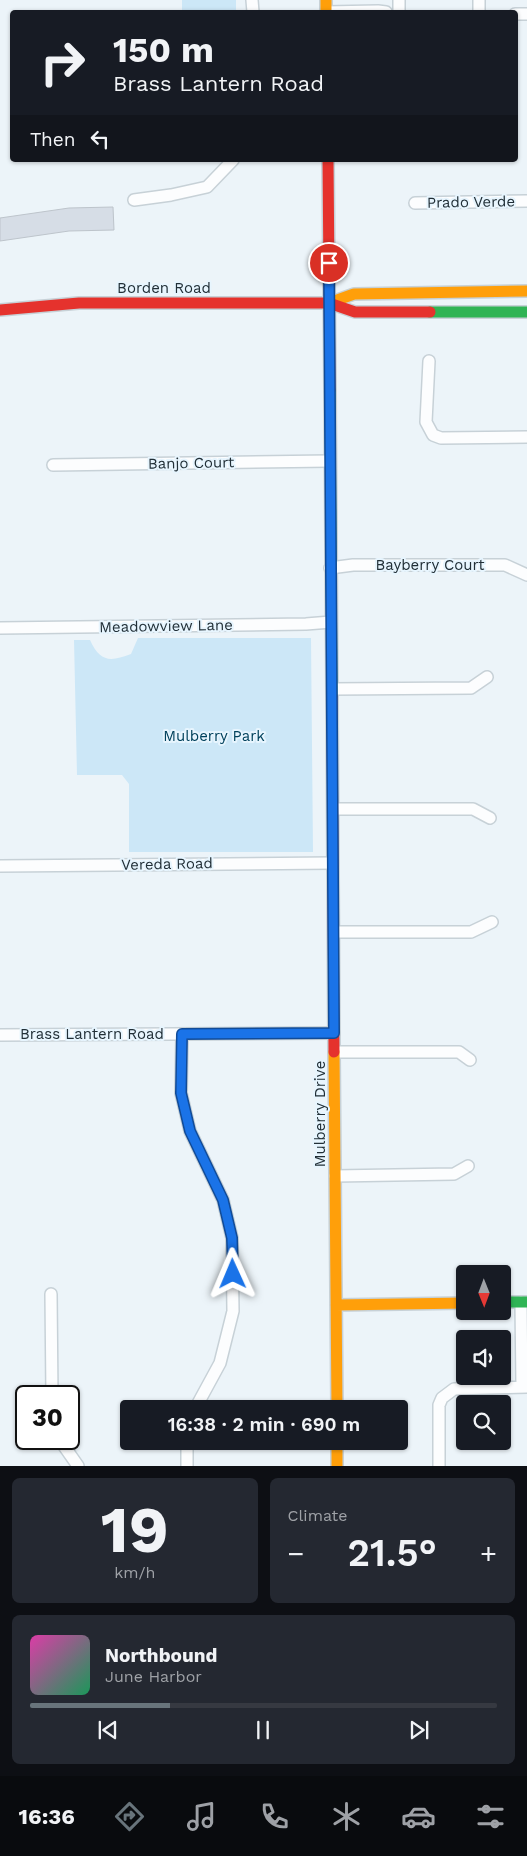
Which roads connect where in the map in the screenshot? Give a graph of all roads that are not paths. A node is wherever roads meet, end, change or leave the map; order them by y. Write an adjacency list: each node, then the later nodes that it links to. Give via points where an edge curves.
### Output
1 (326, 8): 2 (street)
2 (361, 10)
3 (230, 162): 5 (street, via 207,187 171,196)
4 (328, 162): 9 (main road, Mulberry Drive)
5 (134, 200)
6 (527, 201): 7 (street, Prado Verde)
7 (415, 203)
8 (527, 291): 9 (main road, Borden Road, via 354,294)
9 (329, 303): 10 (main road, Borden Road, via 79,303); 11 (main road, Borden Road, via 355,312); 14 (main road, Mulberry Drive)
10 (0, 310)
11 (527, 312)
12 (429, 361): 13 (street, via 426,422 433,435 441,438)
13 (527, 437)
14 (330, 461): 15 (street, Banjo Court); 16 (main road, Mulberry Drive)
15 (52, 465)
16 (330, 568): 17 (street, Bayberry Court, via 505,565); 18 (main road, Mulberry Drive)
17 (527, 575)
18 (331, 622): 19 (street, Meadowview Lane); 21 (main road, Mulberry Drive)
19 (0, 628)
20 (487, 677): 21 (street, via 471,688)
21 (332, 690): 22 (main road, Mulberry Drive)
22 (333, 809): 23 (street, via 473,809); 24 (main road, Mulberry Drive)
23 (490, 818)
24 (333, 863): 25 (street, Vereda Road); 27 (main road, Mulberry Drive)
25 (0, 866)
26 (492, 922): 27 (street, via 471,932)
27 (334, 932): 28 (main road, Mulberry Drive)
28 (334, 1033): 29 (street, Brass Lantern Road); 31 (main road, Mulberry Drive)
29 (182, 1034): 30 (street, Brass Lantern Road); 42 (street, via 181,1093 185,1112 190,1131 223,1200 232,1238 233,1311 220,1363)
30 (0, 1035)
31 (335, 1052): 32 (street, via 459,1052); 34 (main road, Mulberry Drive)
32 (470, 1060)
33 (468, 1166): 34 (street, via 454,1174)
34 (336, 1176): 39 (main road, Mulberry Drive)
35 (52, 1294): 40 (street)
36 (511, 1302): 37 (main road)
37 (524, 1302): 41 (street)
38 (456, 1303): 39 (main road)
39 (336, 1305): 43 (main road, Mulberry Drive)
40 (52, 1385)
41 (525, 1387): 50 (street, via 454,1389 442,1398 439,1405)
42 (200, 1400)
43 (337, 1400)
44 (67, 1450): 47 (street)
45 (187, 1450): 48 (street)
46 (337, 1450): 49 (main road)
47 (78, 1466)
48 (187, 1466)
49 (337, 1466)
50 (439, 1466)

